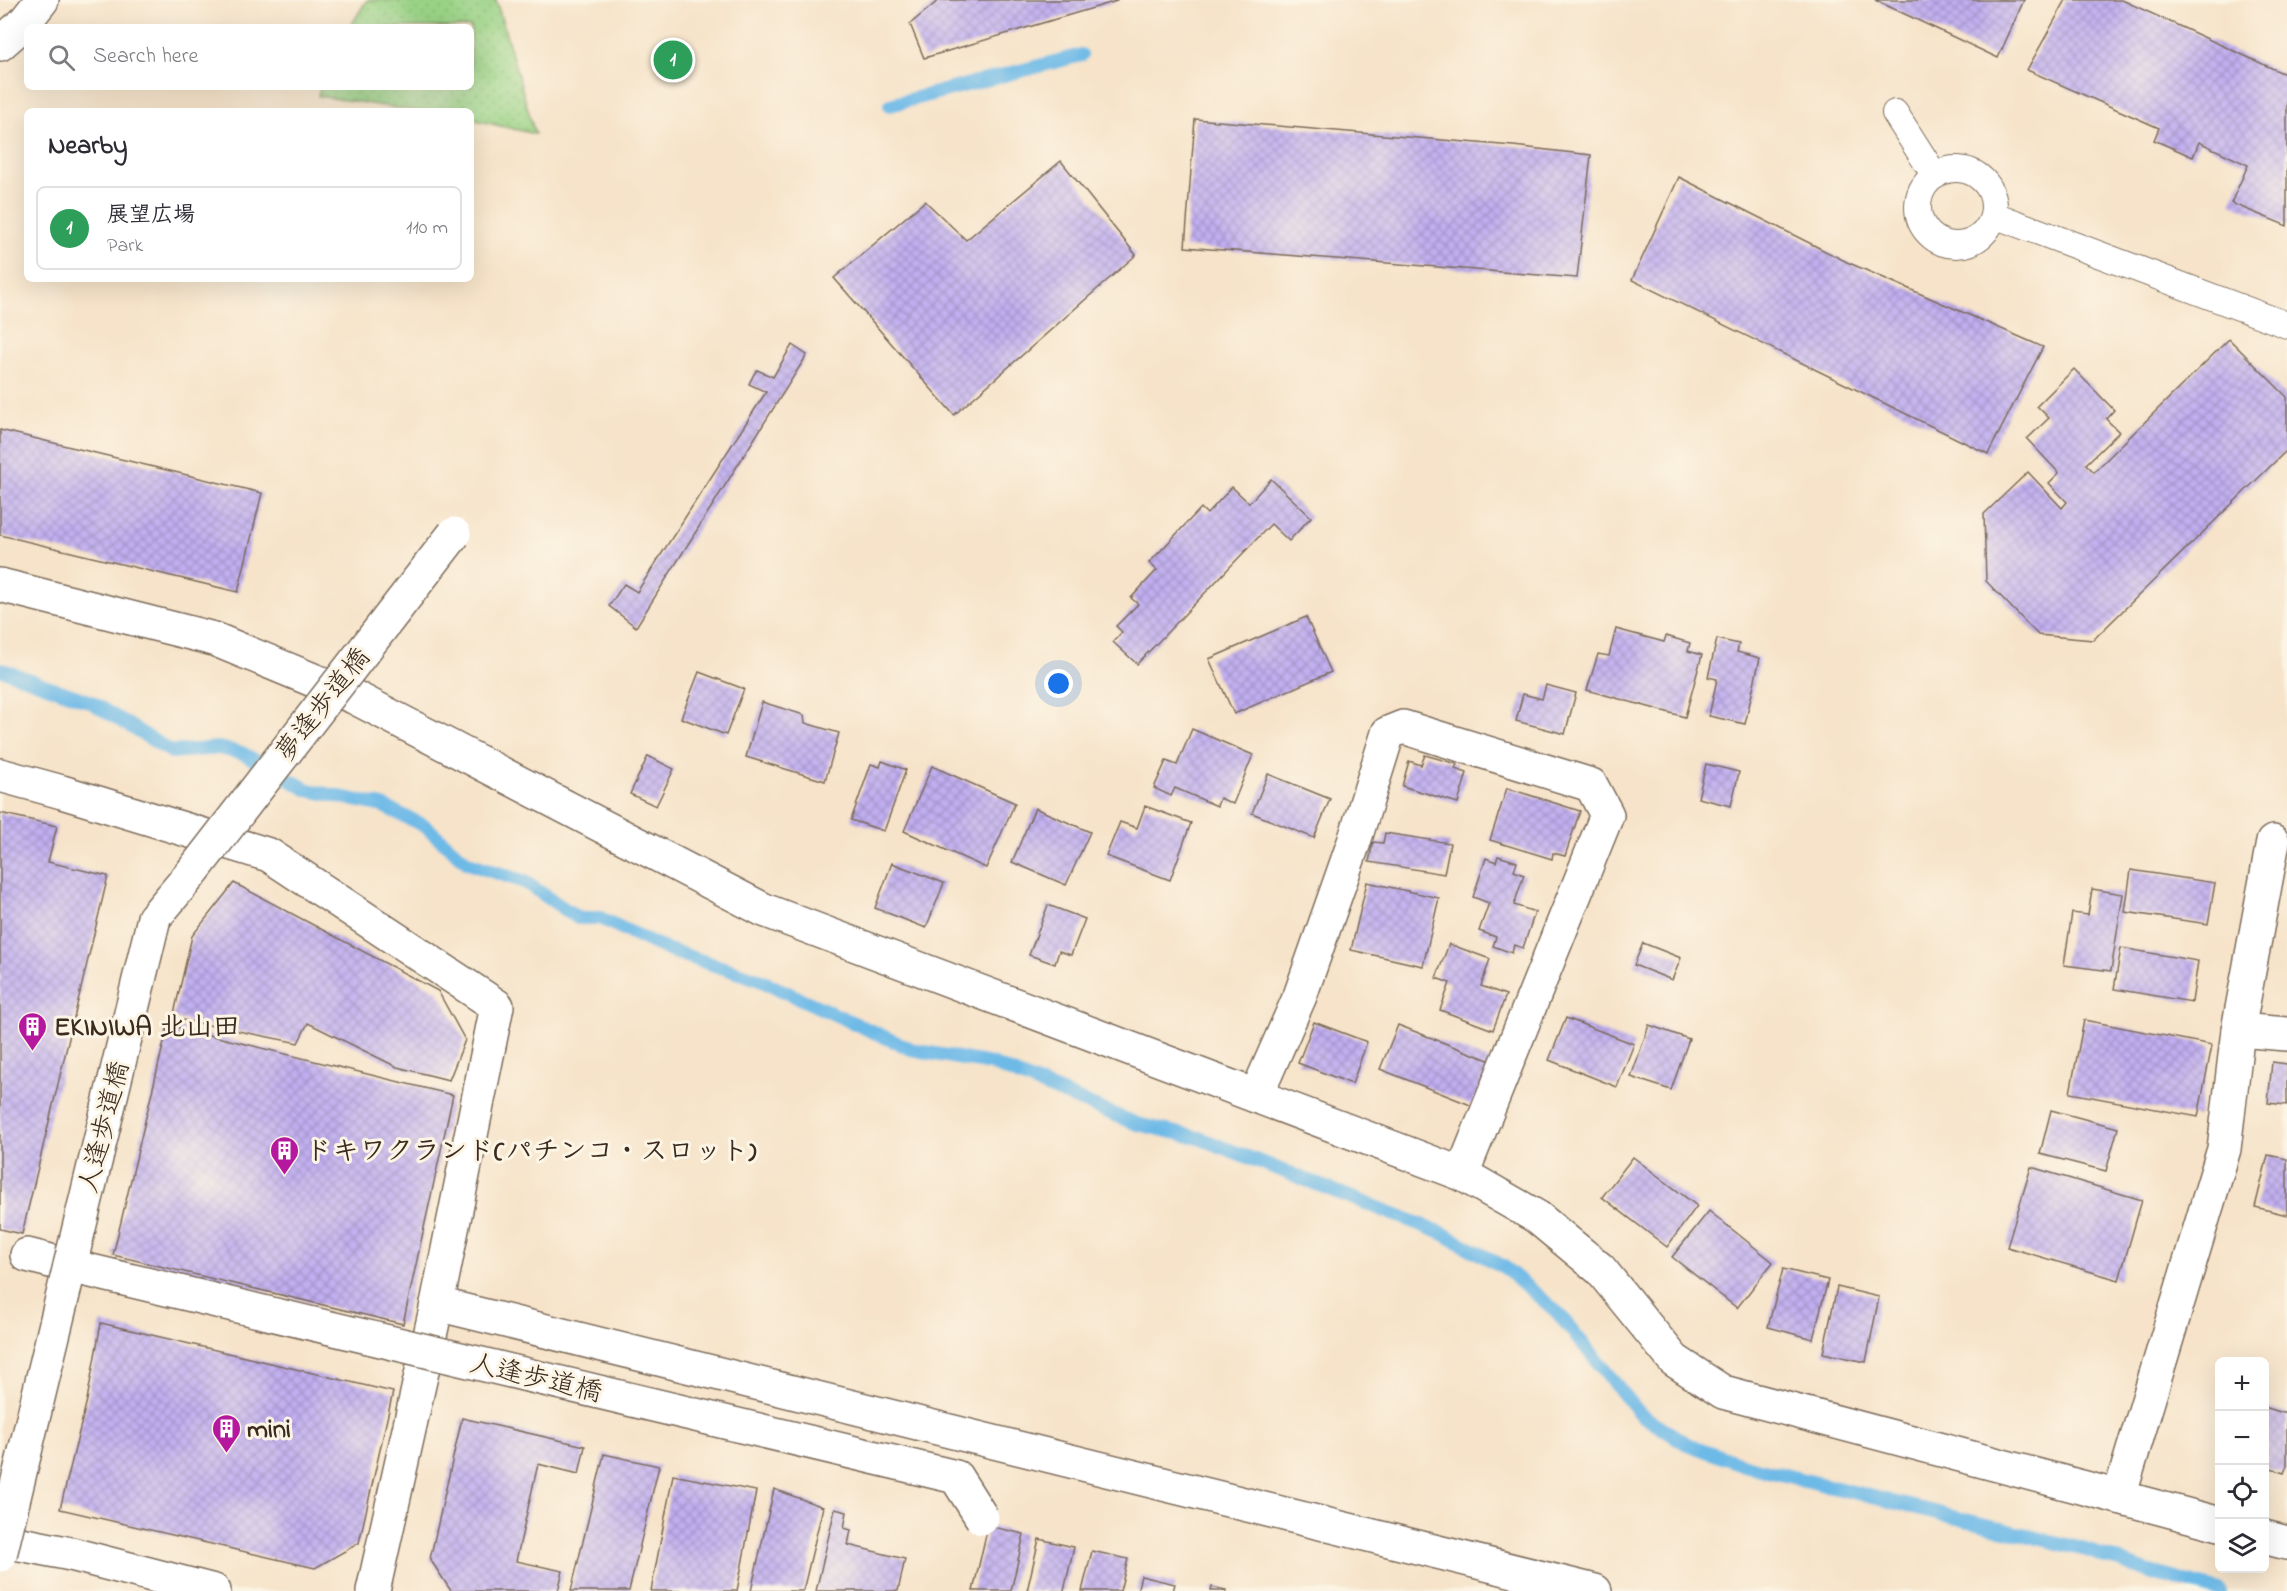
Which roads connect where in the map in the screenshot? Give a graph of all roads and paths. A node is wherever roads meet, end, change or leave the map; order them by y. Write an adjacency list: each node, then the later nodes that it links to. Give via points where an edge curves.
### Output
1 (42, 0): 2 (street)
2 (0, 44)
3 (1895, 112): 4 (lane)
4 (1935, 176): 5 (lane, via 1947,171 1972,172 1983,180 1992,196); 5 (lane, via 1920,196 1918,208 1920,220 1935,239 1947,244 1971,242 1982,236)
5 (1994, 214): 6 (lane)
6 (2287, 326)
7 (454, 534): 11 (street, 夢逢歩道橋, bridge)
8 (0, 585): 14 (street, via 225,644 363,702 764,910)
9 (0, 776): 18 (street, via 269,855 497,1006)
10 (2272, 842): 12 (street)
11 (154, 918): 17 (street, 人逢歩道橋, bridge)
12 (2238, 1030): 13 (street); 19 (street, via 2223,1149)
13 (2287, 1034)
14 (1256, 1096): 15 (street); 15 (street, via 1300,996 1388,734 1403,727 1591,785 1607,815)
15 (1462, 1174): 19 (street, via 1537,1217 1600,1269 1674,1360 1723,1392)
16 (27, 1255): 17 (street, 人逢歩道橋)
17 (70, 1266): 20 (street, 人逢歩道橋, bridge, via 956,1477); 25 (street, 人逢歩道橋, bridge)
18 (437, 1304): 27 (street); 28 (street)
19 (2119, 1497): 21 (street)
20 (982, 1518)
21 (2215, 1523)
22 (2269, 1538): 24 (street)
23 (0, 1540): 26 (street)
24 (2287, 1543)
25 (0, 1555)
26 (214, 1591)
27 (373, 1591)
28 (1595, 1591)

